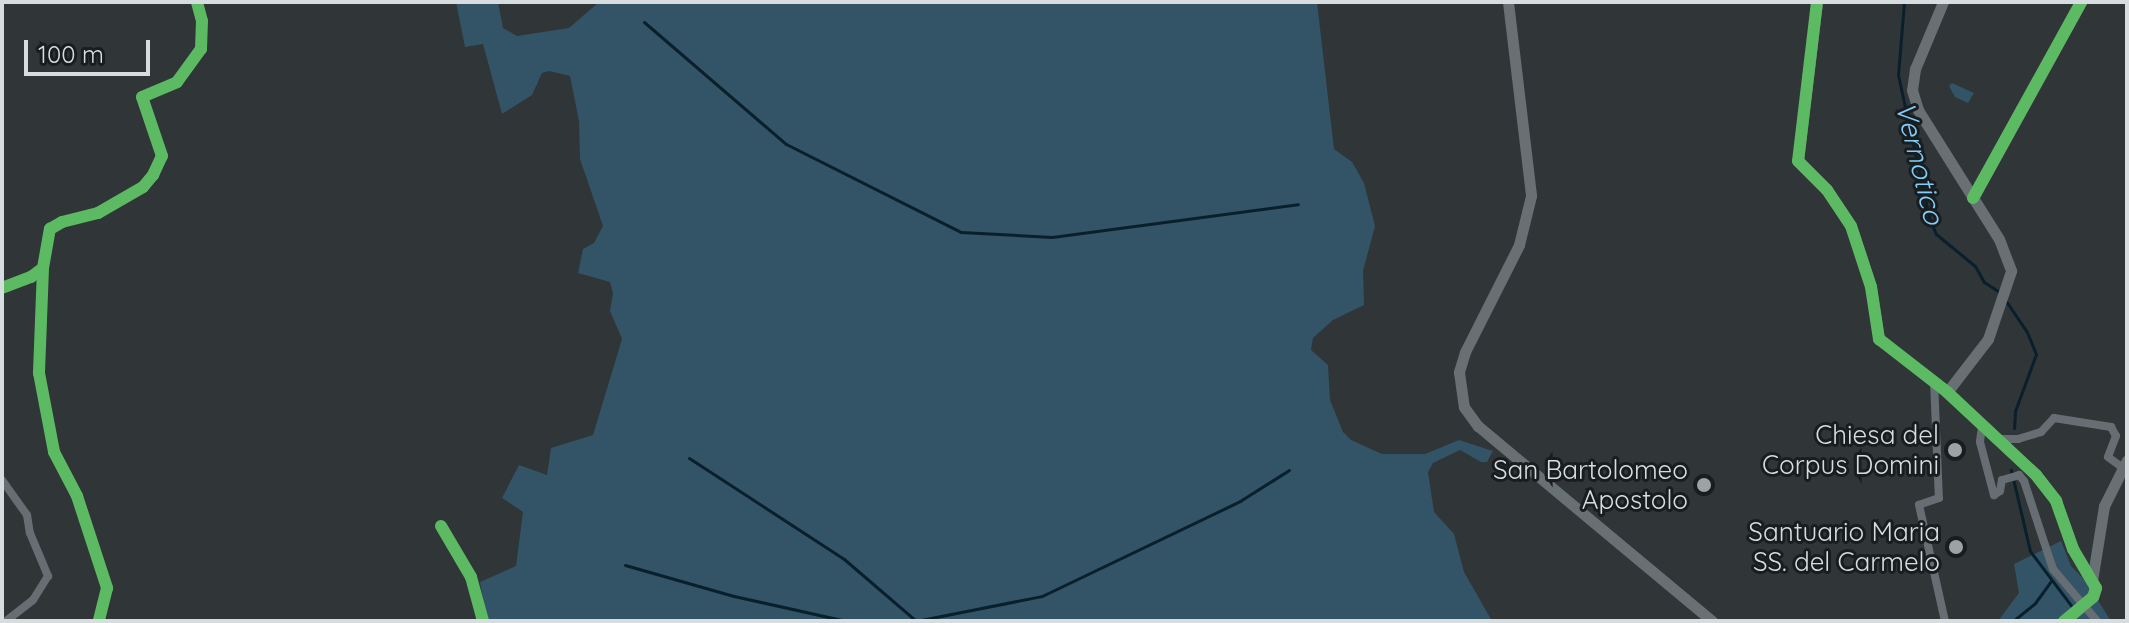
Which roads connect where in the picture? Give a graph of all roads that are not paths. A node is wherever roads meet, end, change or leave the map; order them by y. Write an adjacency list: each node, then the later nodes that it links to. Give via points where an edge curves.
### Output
1 (197, 2): 7 (street, via 201,49 186,75 142,97 162,156 153,175 143,187 98,213 50,229)
2 (1508, 2): 22 (street, via 1531,196 1519,245 1465,352 1459,388 1464,407 1478,426)
3 (1817, 2): 9 (street, via 1798,161 1827,190 1851,226 1871,287 1879,339)
4 (1943, 2): 6 (street, via 1915,69 1912,90 1918,110)
5 (2081, 2): 6 (street)
6 (1973, 198): 10 (street, via 2011,263 2008,286 1988,339)
7 (43, 268): 8 (street); 20 (street, via 39,373 54,452 77,496 107,588)
8 (2, 288)
9 (1934, 381): 10 (street); 23 (street, via 1939,498 1919,505)
10 (1947, 392): 11 (street)
11 (1982, 427): 12 (street); 25 (street, via 1980,442 1994,495 2002,480 2019,475 2024,481 2053,569)
12 (1997, 439): 13 (street, via 2034,434 2054,418 2111,427 2116,436 2108,457); 17 (street, via 2056,501)
13 (2125, 464): 16 (street, via 2104,506)
14 (2, 480): 19 (street, via 24,508 48,576 33,600)
15 (441, 526): 21 (street, via 471,577)
16 (2096, 549): 17 (street, via 2092,555); 18 (street)
17 (2077, 555): 18 (street)
18 (2092, 582): 24 (street, via 2093,597)
19 (6, 621)
20 (99, 621)
21 (483, 621)
22 (1712, 621)
23 (1945, 621)
24 (2064, 621)
25 (2097, 621)

